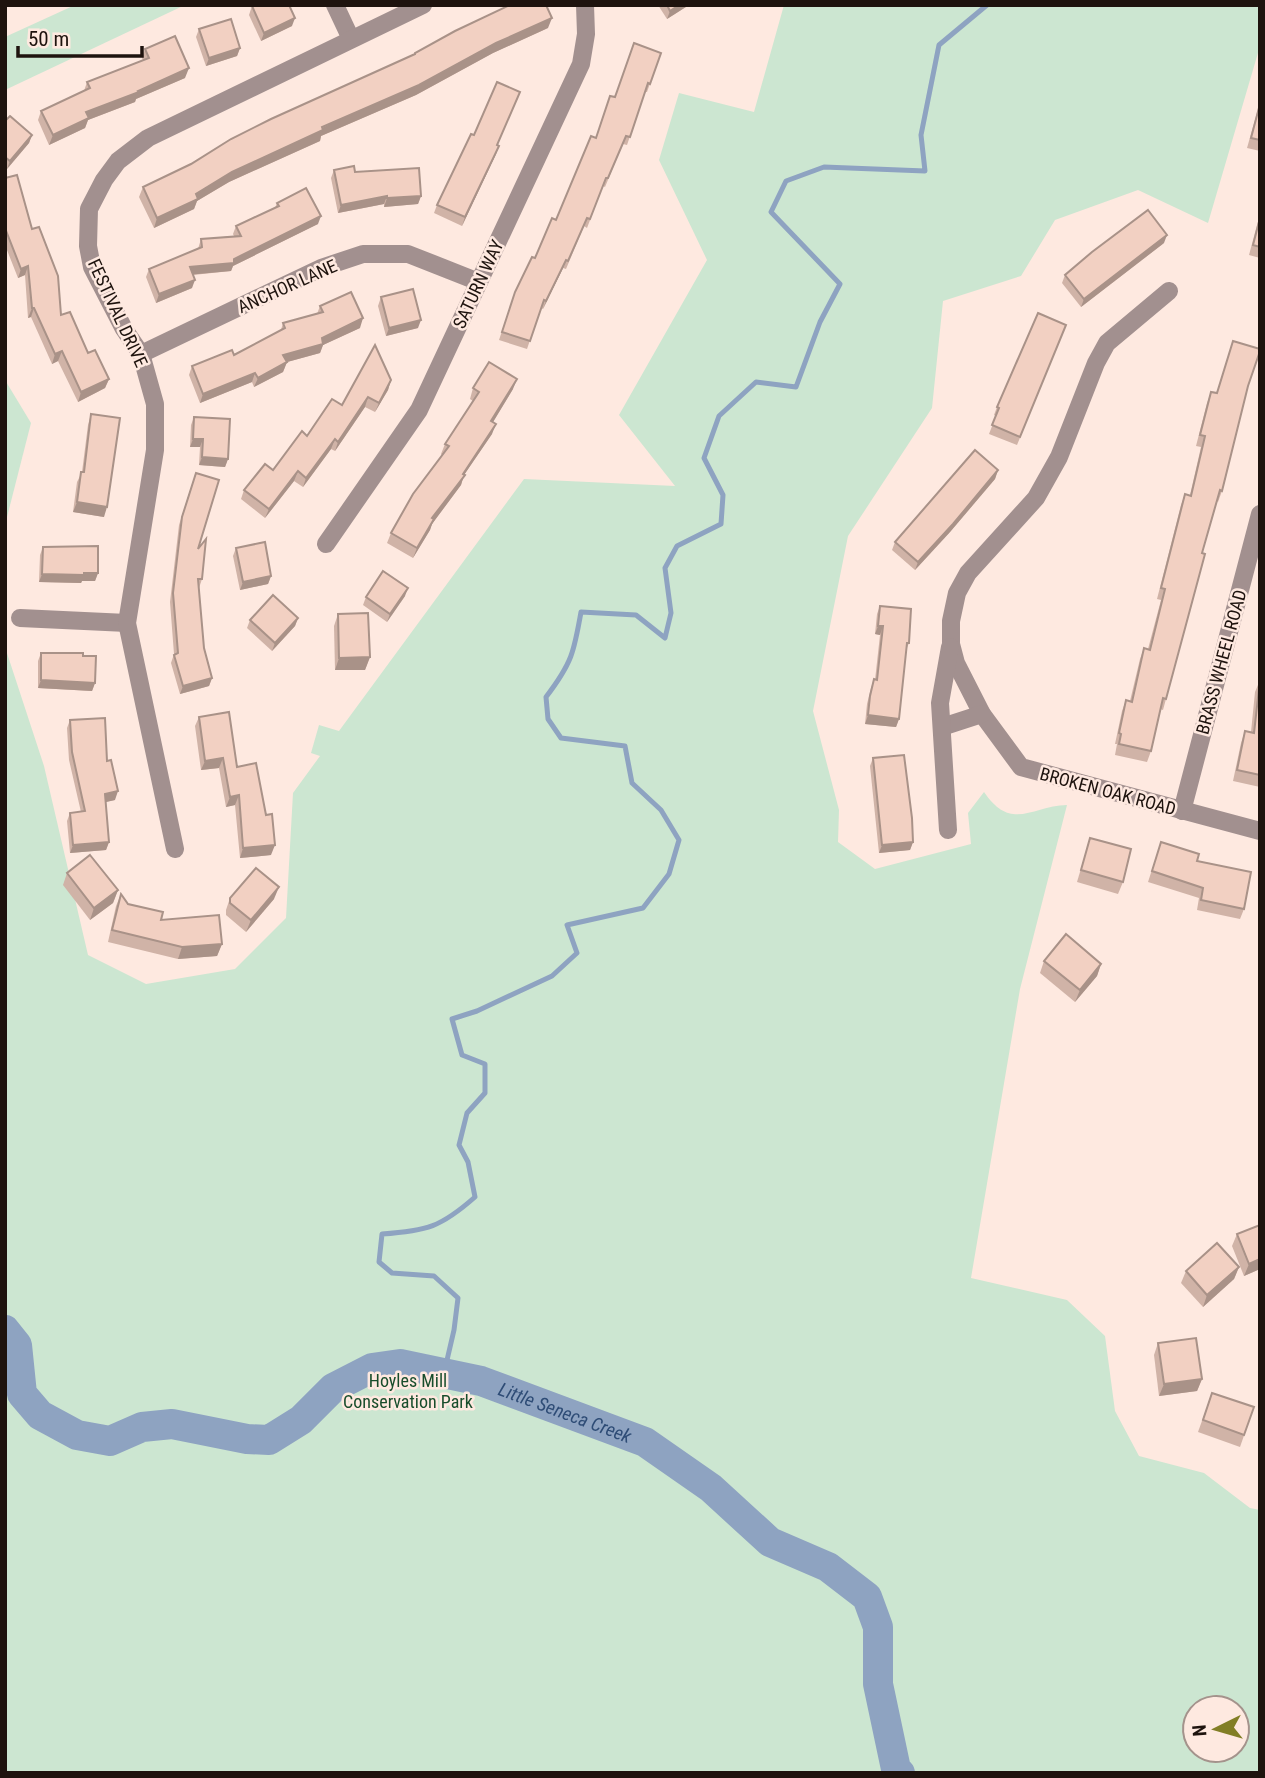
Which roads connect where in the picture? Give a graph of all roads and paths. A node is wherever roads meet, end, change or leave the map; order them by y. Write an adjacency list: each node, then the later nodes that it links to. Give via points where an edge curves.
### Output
1 (335, 5): 4 (street)
2 (423, 5): 4 (street, FESTIVAL DRIVE)
3 (585, 5): 5 (street, SATURN WAY, via 581,64)
4 (351, 39): 7 (street, FESTIVAL DRIVE, via 148,138 118,161 104,180 89,209 92,267)
5 (479, 282): 7 (street, ANCHOR LANE, via 408,254 363,254 321,268); 9 (street, SATURN WAY, via 419,410)
6 (1168, 291): 12 (street, BROKEN OAK ROAD, via 1107,342 1059,457 1036,498 968,573 957,593)
7 (141, 354): 11 (street, FESTIVAL DRIVE, via 155,404 155,450)
8 (1260, 513): 15 (street, BRASS WHEEL ROAD)
9 (326, 544)
10 (20, 618): 11 (street)
11 (127, 624): 18 (street, FESTIVAL DRIVE)
12 (951, 643): 13 (street, BROKEN OAK ROAD); 14 (street, via 940,703)
13 (982, 715): 14 (street); 15 (street, BROKEN OAK ROAD, via 1021,768)
14 (942, 727): 16 (street)
15 (1182, 811): 17 (street, BROKEN OAK ROAD)
16 (948, 830)
17 (1260, 831)
18 (175, 849)

